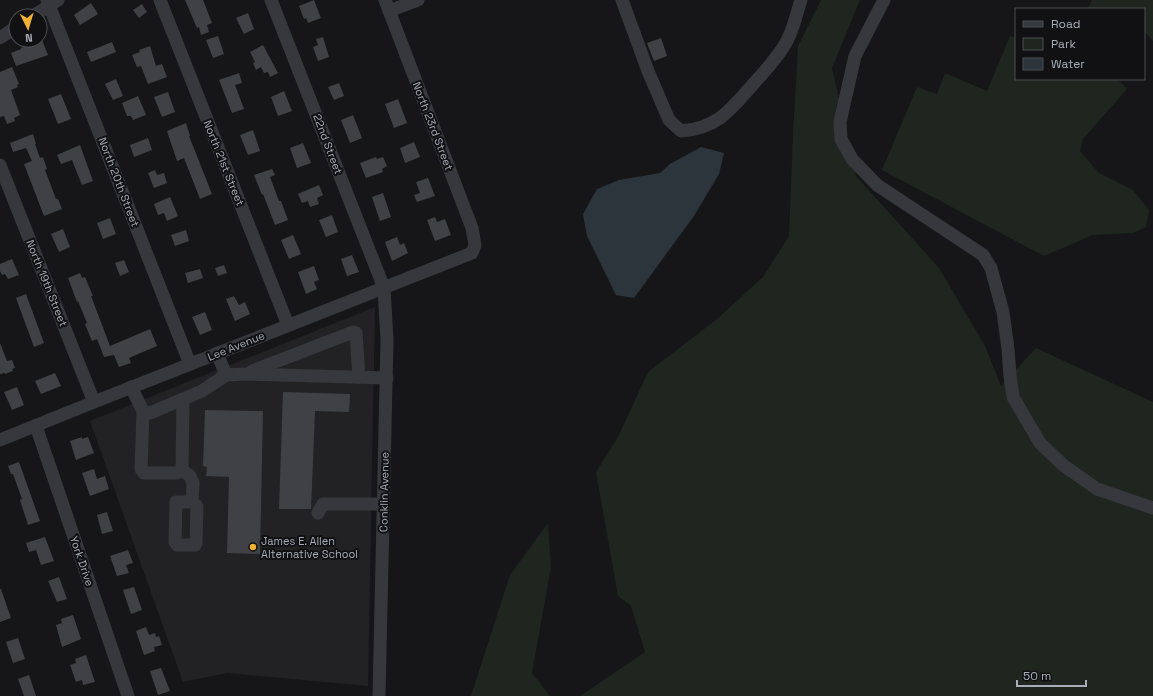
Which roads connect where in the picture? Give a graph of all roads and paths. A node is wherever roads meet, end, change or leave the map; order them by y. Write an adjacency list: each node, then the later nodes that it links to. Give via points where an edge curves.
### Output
1 (160, 0): 12 (street, North 21st Street)
2 (271, 0): 11 (street, 22nd Street)
3 (418, 0): 8 (street)
4 (622, 0): 5 (street, via 669,120 681,131 700,128 728,112 785,46)
5 (801, 0)
6 (884, 0): 28 (street, via 855,56 840,122 841,139 852,159 876,186 983,255 991,268 1003,312 1013,397 1040,443 1063,465 1097,489)
7 (52, 2): 14 (street, North 20th Street)
8 (387, 6): 10 (street, North 23rd Street, via 472,228 475,244)
9 (0, 165): 21 (street, North 19th Street)
10 (472, 253): 11 (street, Lee Avenue)
11 (384, 288): 12 (street, Lee Avenue); 18 (street, Conklin Avenue)
12 (288, 325): 13 (street, Lee Avenue)
13 (217, 353): 14 (street, Lee Avenue); 16 (street)
14 (190, 364): 19 (street, Lee Avenue)
15 (246, 374): 16 (street); 17 (street); 17 (street, via 353,332 356,334)
16 (226, 375): 20 (street)
17 (359, 377): 18 (street)
18 (387, 378): 27 (street, Conklin Avenue)
19 (131, 387): 21 (street, Lee Avenue); 22 (street)
20 (183, 400): 22 (street, via 150,413); 25 (street)
21 (94, 402): 23 (street, Lee Avenue)
22 (143, 411): 25 (street, via 141,469 144,473 177,473)
23 (36, 426): 24 (street, Lee Avenue); 30 (street, York Drive)
24 (0, 440)
25 (182, 470): 26 (street, via 190,476 193,483)
26 (192, 502)
27 (383, 504): 29 (street, via 324,504); 31 (street, Conklin Avenue)
28 (1153, 508)
29 (318, 513)
30 (128, 696)
31 (379, 696)

